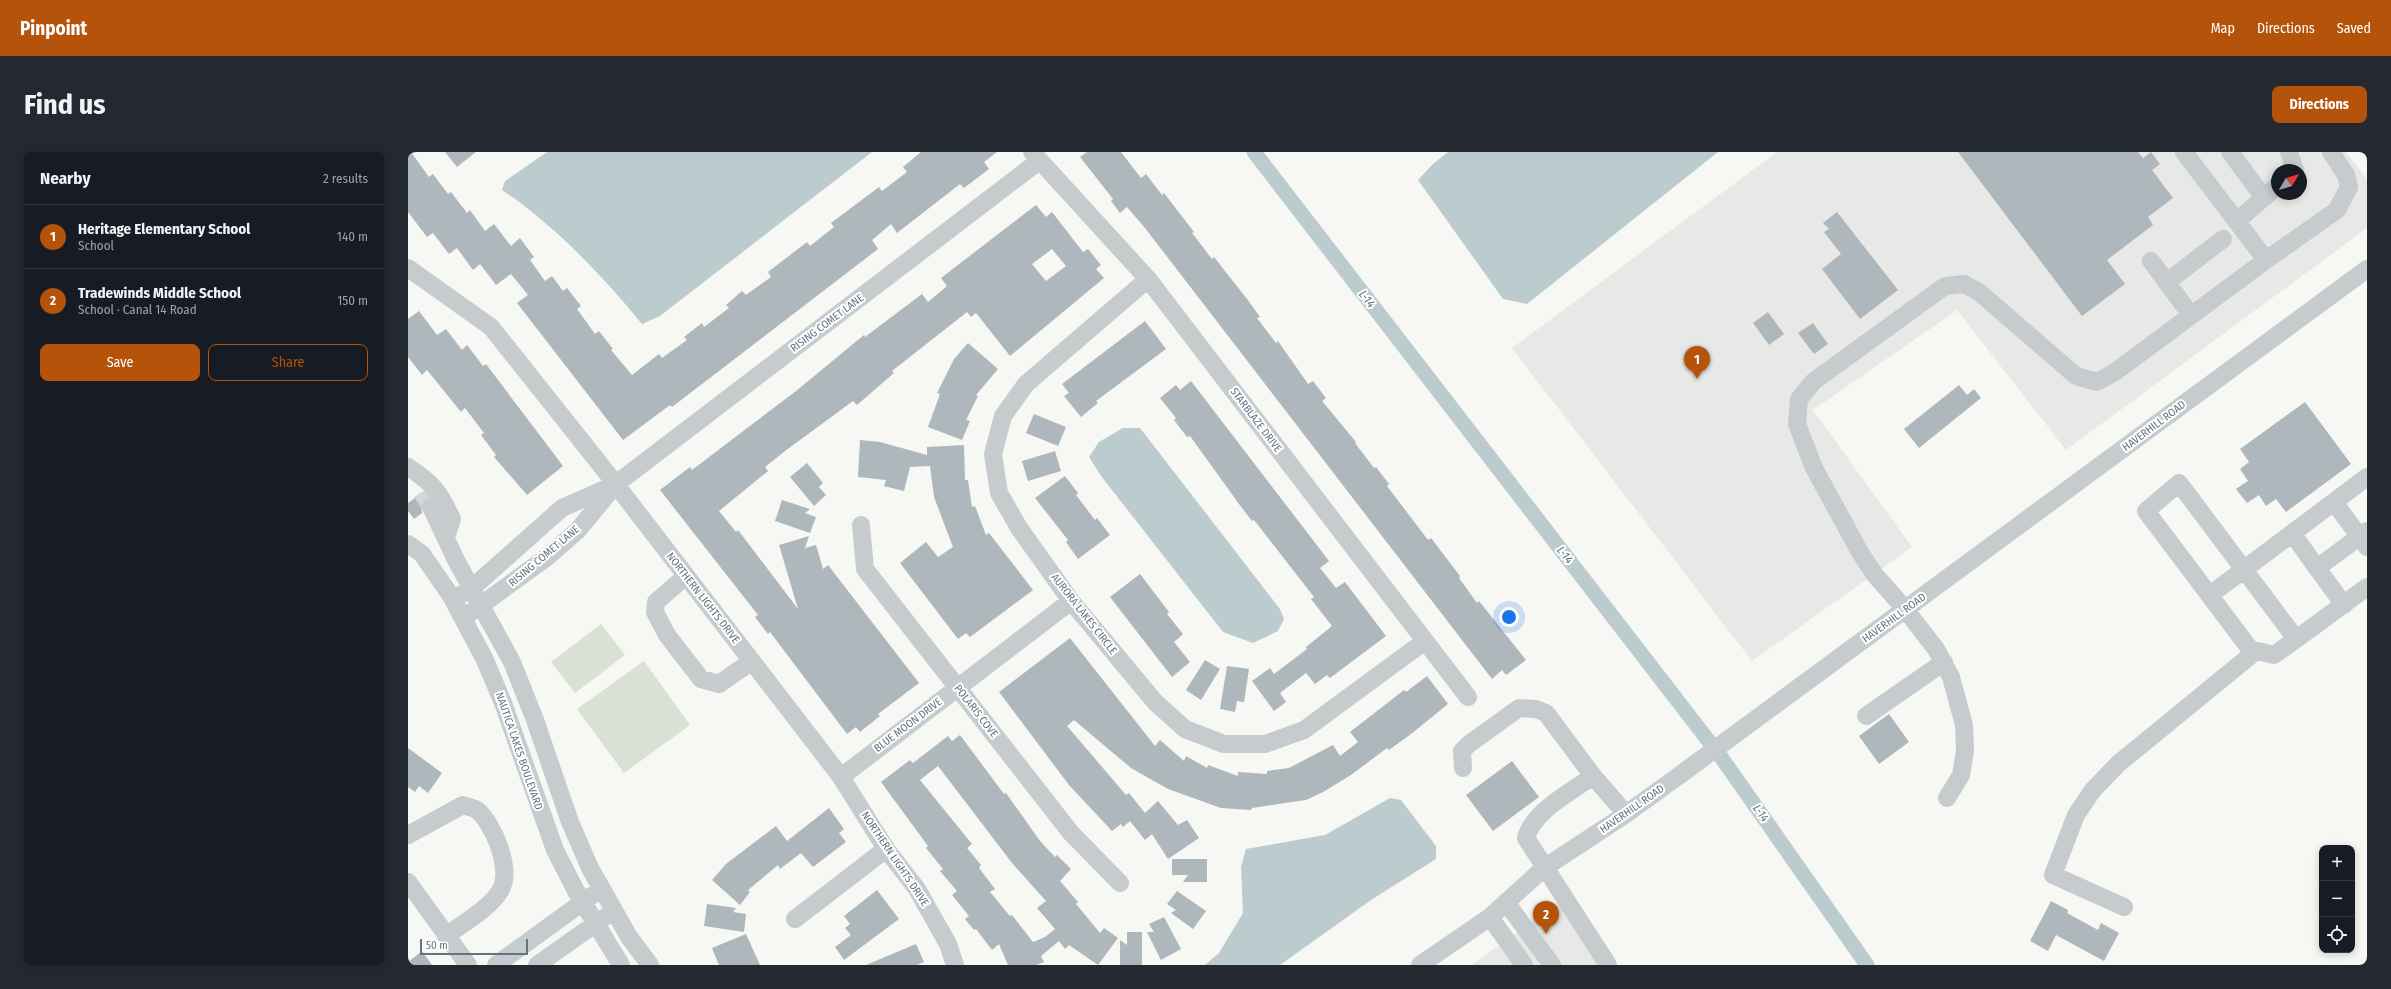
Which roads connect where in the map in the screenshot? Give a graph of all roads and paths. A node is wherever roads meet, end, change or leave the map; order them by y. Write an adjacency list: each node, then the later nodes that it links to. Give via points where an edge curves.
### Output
1 (2184, 152): 8 (street)
2 (2230, 152): 7 (street)
3 (2289, 152): 6 (street)
4 (2331, 152): 10 (street, via 2346,175 2349,187 2344,200 2337,210)
5 (1036, 157): 14 (street, STARBLAZE DRIVE); 20 (street, RISING COMET LANE)
6 (2293, 164)
7 (2271, 192): 8 (street)
8 (2237, 221): 10 (street)
9 (2223, 239): 15 (street)
10 (2266, 260): 16 (street)
11 (2151, 261): 15 (street)
12 (408, 268): 20 (street, NORTHERN LIGHTS DRIVE, via 491,327)
13 (2367, 269): 37 (street, HAVERHILL ROAD)
14 (1148, 279): 34 (street, AURORA LAKES CIRCLE, via 1026,384 1003,416 993,454 999,494 1019,528); 40 (street, STARBLAZE DRIVE)
15 (2167, 282): 16 (street)
16 (2191, 315): 37 (street, via 2116,372 2097,382 2076,376 1979,292 1964,284 1945,286 1814,381 1799,400 1797,424 1814,468 1860,554)
17 (408, 467): 24 (street, via 440,493 452,519)
18 (2367, 477): 21 (street)
19 (408, 481): 24 (street, via 427,500)
20 (616, 484): 29 (street, NORTHERN LIGHTS DRIVE); 31 (street, RISING COMET LANE, via 562,508); 36 (street, RISING COMET LANE, via 578,530 546,558)
21 (2334, 502): 23 (street); 25 (street)
22 (860, 525): 44 (street, POLARIS COVE, via 865,569)
23 (2292, 533): 27 (street); 28 (street)
24 (446, 537): 31 (street)
25 (2364, 538): 27 (street)
26 (408, 544): 33 (street, NAUTICA LAKES BOULEVARD, via 422,554 430,564)
27 (2317, 568): 35 (street)
28 (2244, 569): 32 (street); 32 (street, via 2179,484 2146,511); 39 (street)
29 (686, 576): 42 (street, NORTHERN LIGHTS DRIVE); 42 (street, via 656,602 655,612 667,635 701,679 719,684)
30 (2367, 587): 35 (street)
31 (472, 588): 33 (street, RISING COMET LANE); 36 (street)
32 (2210, 596): 41 (street, via 2250,649)
33 (451, 599): 38 (street, NAUTICA LAKES BOULEVARD)
34 (1071, 601): 40 (street, AURORA LAKES CIRCLE, via 1155,702 1186,729 1224,744 1265,744 1304,730); 44 (street, BLUE MOON DRIVE)
35 (2344, 605): 39 (street)
36 (482, 606): 38 (street, RISING COMET LANE); 57 (street, via 512,662 570,822)
37 (1905, 609): 43 (street); 51 (street, HAVERHILL ROAD)
38 (463, 618): 58 (street, NAUTICA LAKES BOULEVARD, via 485,660 503,703 555,850)
39 (2296, 639): 41 (street, via 2274,655)
40 (1425, 641): 45 (street, STARBLAZE DRIVE)
41 (2256, 651): 60 (street, via 2118,764 2092,790 2076,815 2053,875)
42 (752, 661): 48 (street, NORTHERN LIGHTS DRIVE)
43 (1944, 662): 46 (street); 50 (street, via 1958,699 1964,725 1965,751 1960,775)
44 (957, 688): 48 (street, BLUE MOON DRIVE); 56 (street, POLARIS COVE, via 1071,833)
45 (1468, 697)
46 (1866, 716)
47 (1463, 768): 49 (street, via 1462,751 1519,708 1546,713)
48 (841, 776): 53 (street, NORTHERN LIGHTS DRIVE)
49 (1593, 776): 51 (street); 54 (street, via 1536,817 1529,828 1526,838)
50 (1947, 798)
51 (1626, 814): 54 (street, HAVERHILL ROAD)
52 (408, 835): 65 (street, via 463,805 477,810 487,821 499,845 505,871 501,890 494,899)
53 (886, 849): 63 (street); 71 (street, NORTHERN LIGHTS DRIVE, via 917,889 948,944)
54 (1544, 868): 59 (street, HAVERHILL ROAD); 75 (street)
55 (408, 882): 65 (street)
56 (1120, 883)
57 (601, 888): 58 (street); 61 (street)
58 (582, 902): 64 (street, NAUTICA LAKES BOULEVARD); 67 (street)
59 (1506, 902): 62 (street, HAVERHILL ROAD); 74 (street)
60 (2124, 907)
61 (615, 911): 64 (street); 70 (street, via 629,937)
62 (1490, 917): 72 (street, HAVERHILL ROAD); 73 (street)
63 (795, 919)
64 (595, 924): 68 (street); 69 (street, NAUTICA LAKES BOULEVARD)
65 (446, 936): 66 (street)
66 (468, 965)
67 (496, 965)
68 (537, 965)
69 (621, 965)
70 (650, 965)
71 (955, 965)
72 (1420, 965)
73 (1524, 965)
74 (1552, 965)
75 (1608, 965)

